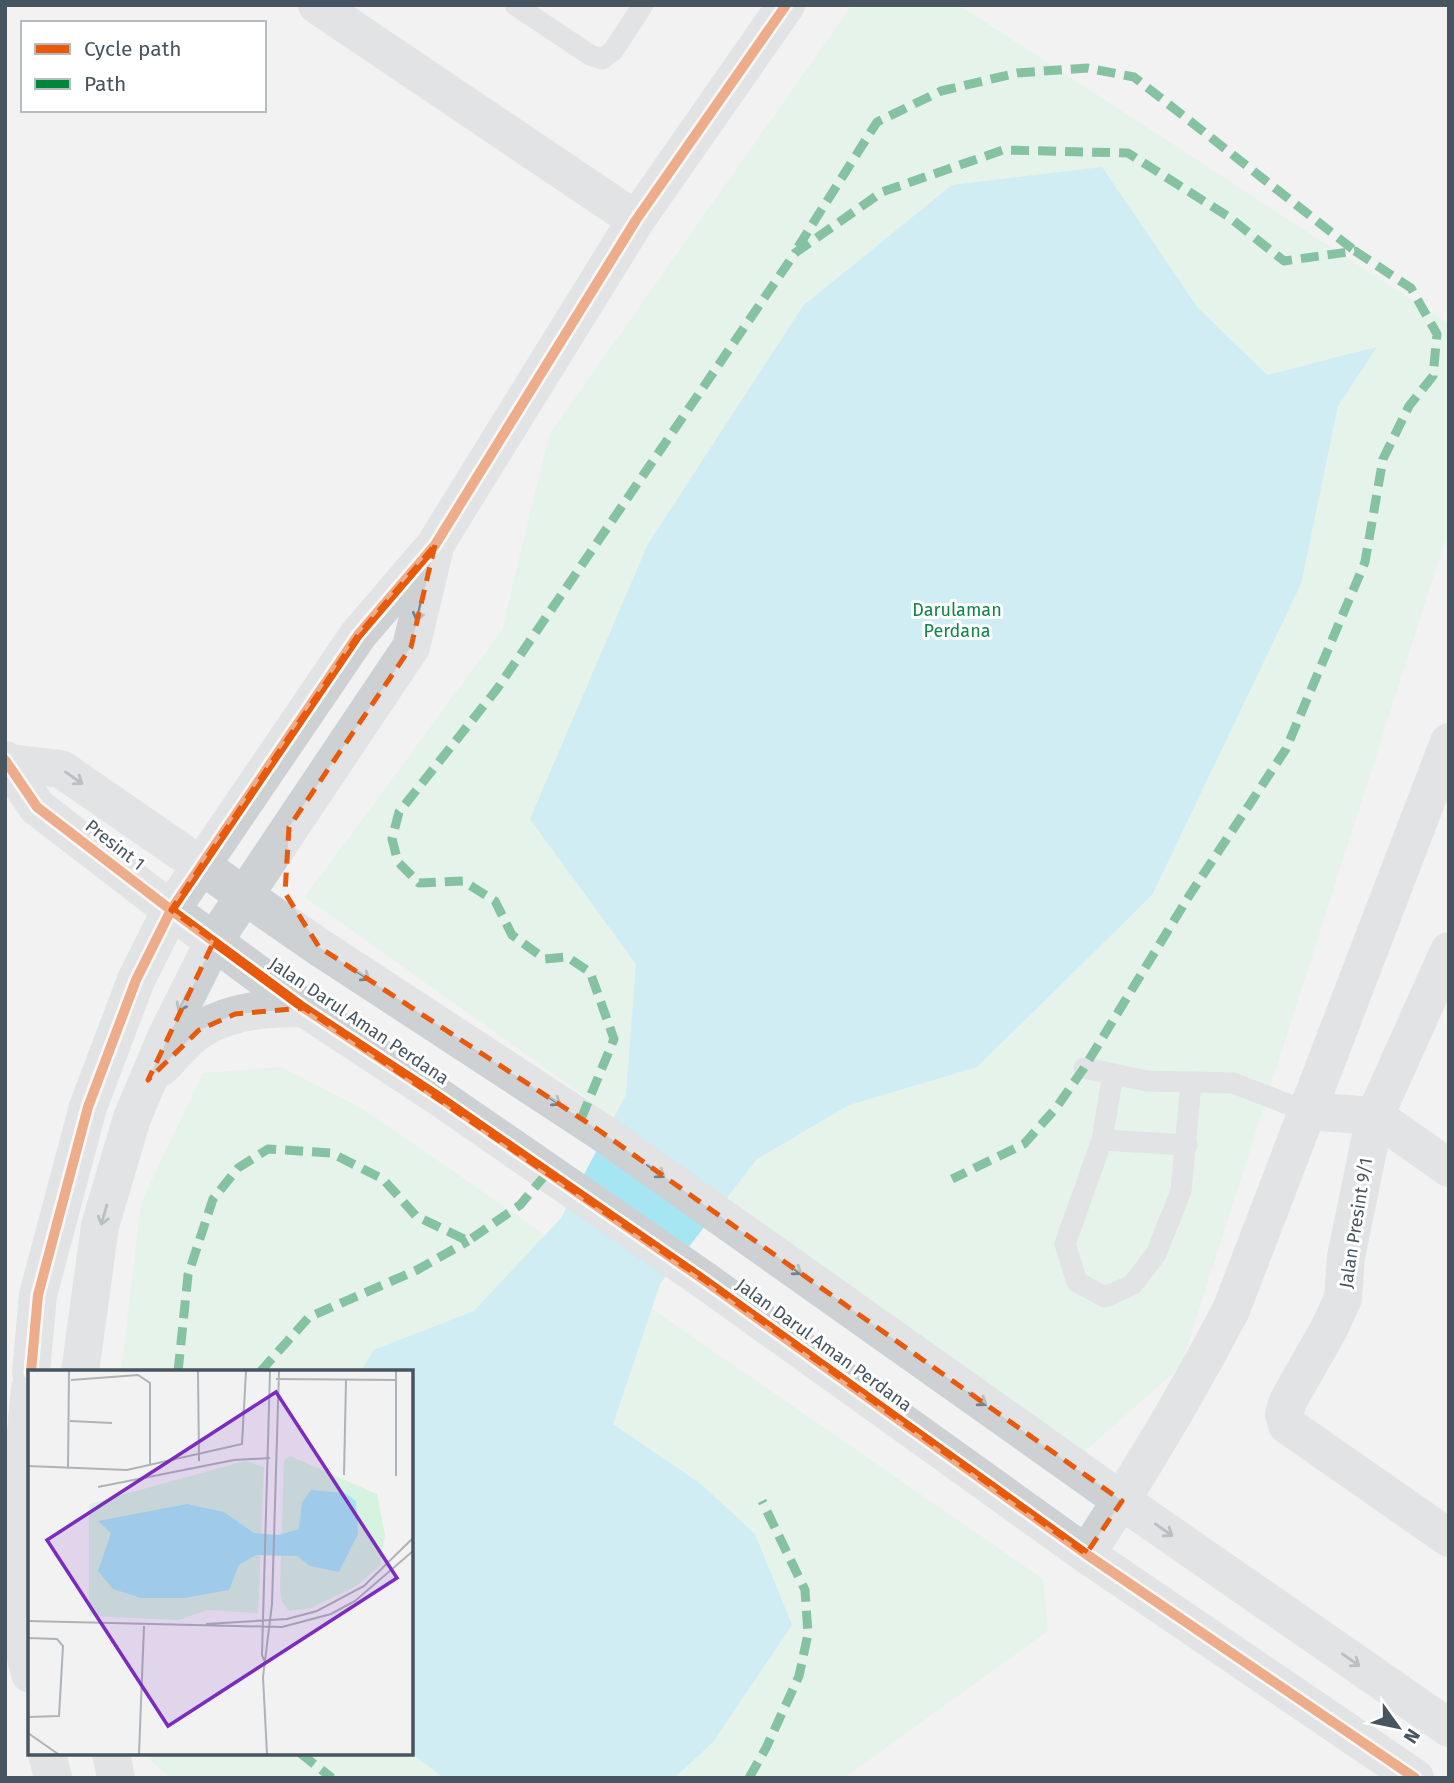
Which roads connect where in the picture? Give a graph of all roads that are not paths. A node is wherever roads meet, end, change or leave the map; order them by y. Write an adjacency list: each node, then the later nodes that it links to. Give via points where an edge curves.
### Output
1 (317, 5): 5 (street)
2 (515, 5): 3 (lane, via 602,59)
3 (643, 5)
4 (786, 5): 5 (street)
5 (636, 220): 6 (street)
6 (435, 545): 9 (street, one-way to 9, via 411,647); 10 (street, via 358,635)
7 (1449, 742): 23 (street)
8 (7, 762): 10 (street, Presint 1, one-way to 10, via 61,768); 12 (street, Presint 1, via 37,807)
9 (289, 827): 11 (street); 14 (street, via 285,892)
10 (201, 866): 11 (street, Presint 1); 12 (street)
11 (244, 894): 13 (street); 14 (street)
12 (171, 911): 13 (street, Presint 1); 28 (street, via 136,980 88,1107 38,1295)
13 (214, 941): 16 (street, Jalan Darul Aman Perdana); 21 (street, one-way to 21)
14 (319, 947): 17 (street, one-way to 17)
15 (1449, 951): 24 (street, Jalan Presint 9/1)
16 (304, 1008): 19 (street, Jalan Darul Aman Perdana); 21 (street, Jalan Darul Aman Perdana, via 235,1014 200,1030)
17 (428, 1018): 19 (street); 31 (street, one-way to 31, via 600,1131)
18 (1084, 1068): 20 (lane)
19 (396, 1069): 33 (street, Jalan Darul Aman Perdana, via 704,1280)
20 (1113, 1074): 22 (lane); 25 (lane)
21 (148, 1080): 29 (street, one-way to 29, via 100,1226)
22 (1191, 1083): 23 (lane, via 1233,1083); 26 (lane)
23 (1306, 1111): 24 (street); 31 (street, via 1231,1310)
24 (1375, 1116): 27 (street); 32 (street, Jalan Presint 9/1, via 1346,1257 1343,1298 1284,1413 1287,1424)
25 (1102, 1140): 26 (lane); 26 (lane, via 1065,1244 1077,1282 1105,1297 1132,1285 1156,1255 1181,1191)
26 (1187, 1145)
27 (1449, 1168)
28 (31, 1370)
29 (80, 1370)
30 (28, 1410): 34 (street, via 22,1476)
31 (1122, 1501): 33 (street); 35 (street, one-way to 35)
32 (1449, 1538)
33 (1086, 1554): 40 (street, Jalan Darul Aman Perdana)
34 (28, 1666)
35 (1449, 1728)
36 (47, 1755): 38 (street)
37 (111, 1755): 39 (street)
38 (53, 1778)
39 (116, 1778)
40 (1415, 1778)

